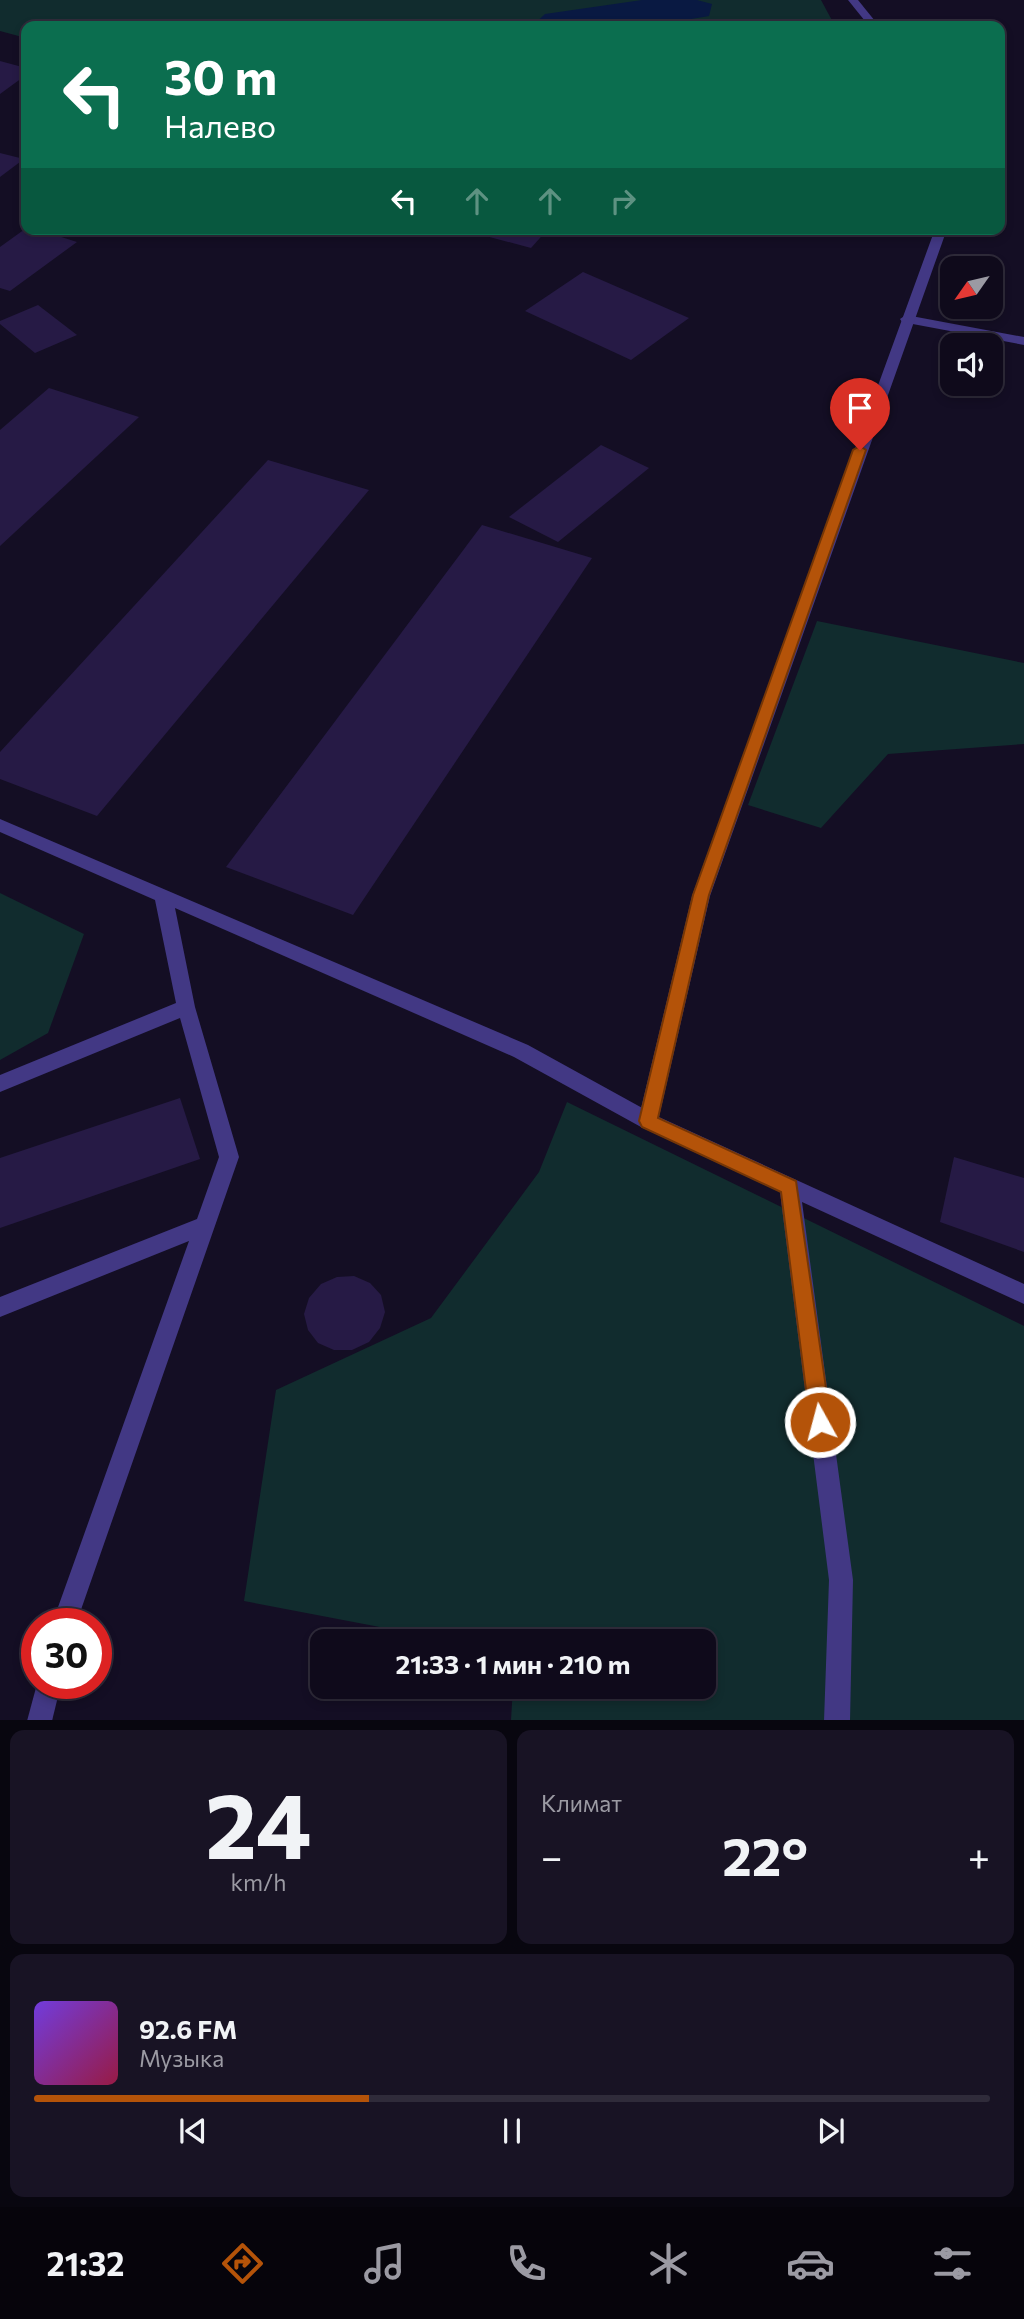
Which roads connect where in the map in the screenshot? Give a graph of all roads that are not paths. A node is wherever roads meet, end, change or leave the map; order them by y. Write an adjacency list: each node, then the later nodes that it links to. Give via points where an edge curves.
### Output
1 (853, 0): 2 (street)
2 (870, 21)
3 (939, 235): 4 (street)
4 (906, 319): 5 (street); 10 (street, via 701,895)
5 (1024, 341)
6 (0, 825): 7 (street)
7 (163, 896): 8 (street); 10 (street, via 521,1051)
8 (186, 1007): 9 (street); 12 (street, via 229,1157)
9 (0, 1084)
10 (648, 1121): 11 (street)
11 (790, 1187): 13 (street); 18 (street, via 841,1580)
12 (205, 1226): 14 (street); 15 (street)
13 (1024, 1294)
14 (0, 1307)
15 (70, 1608)
16 (45, 1699): 17 (street)
17 (39, 1720)
18 (837, 1720)

